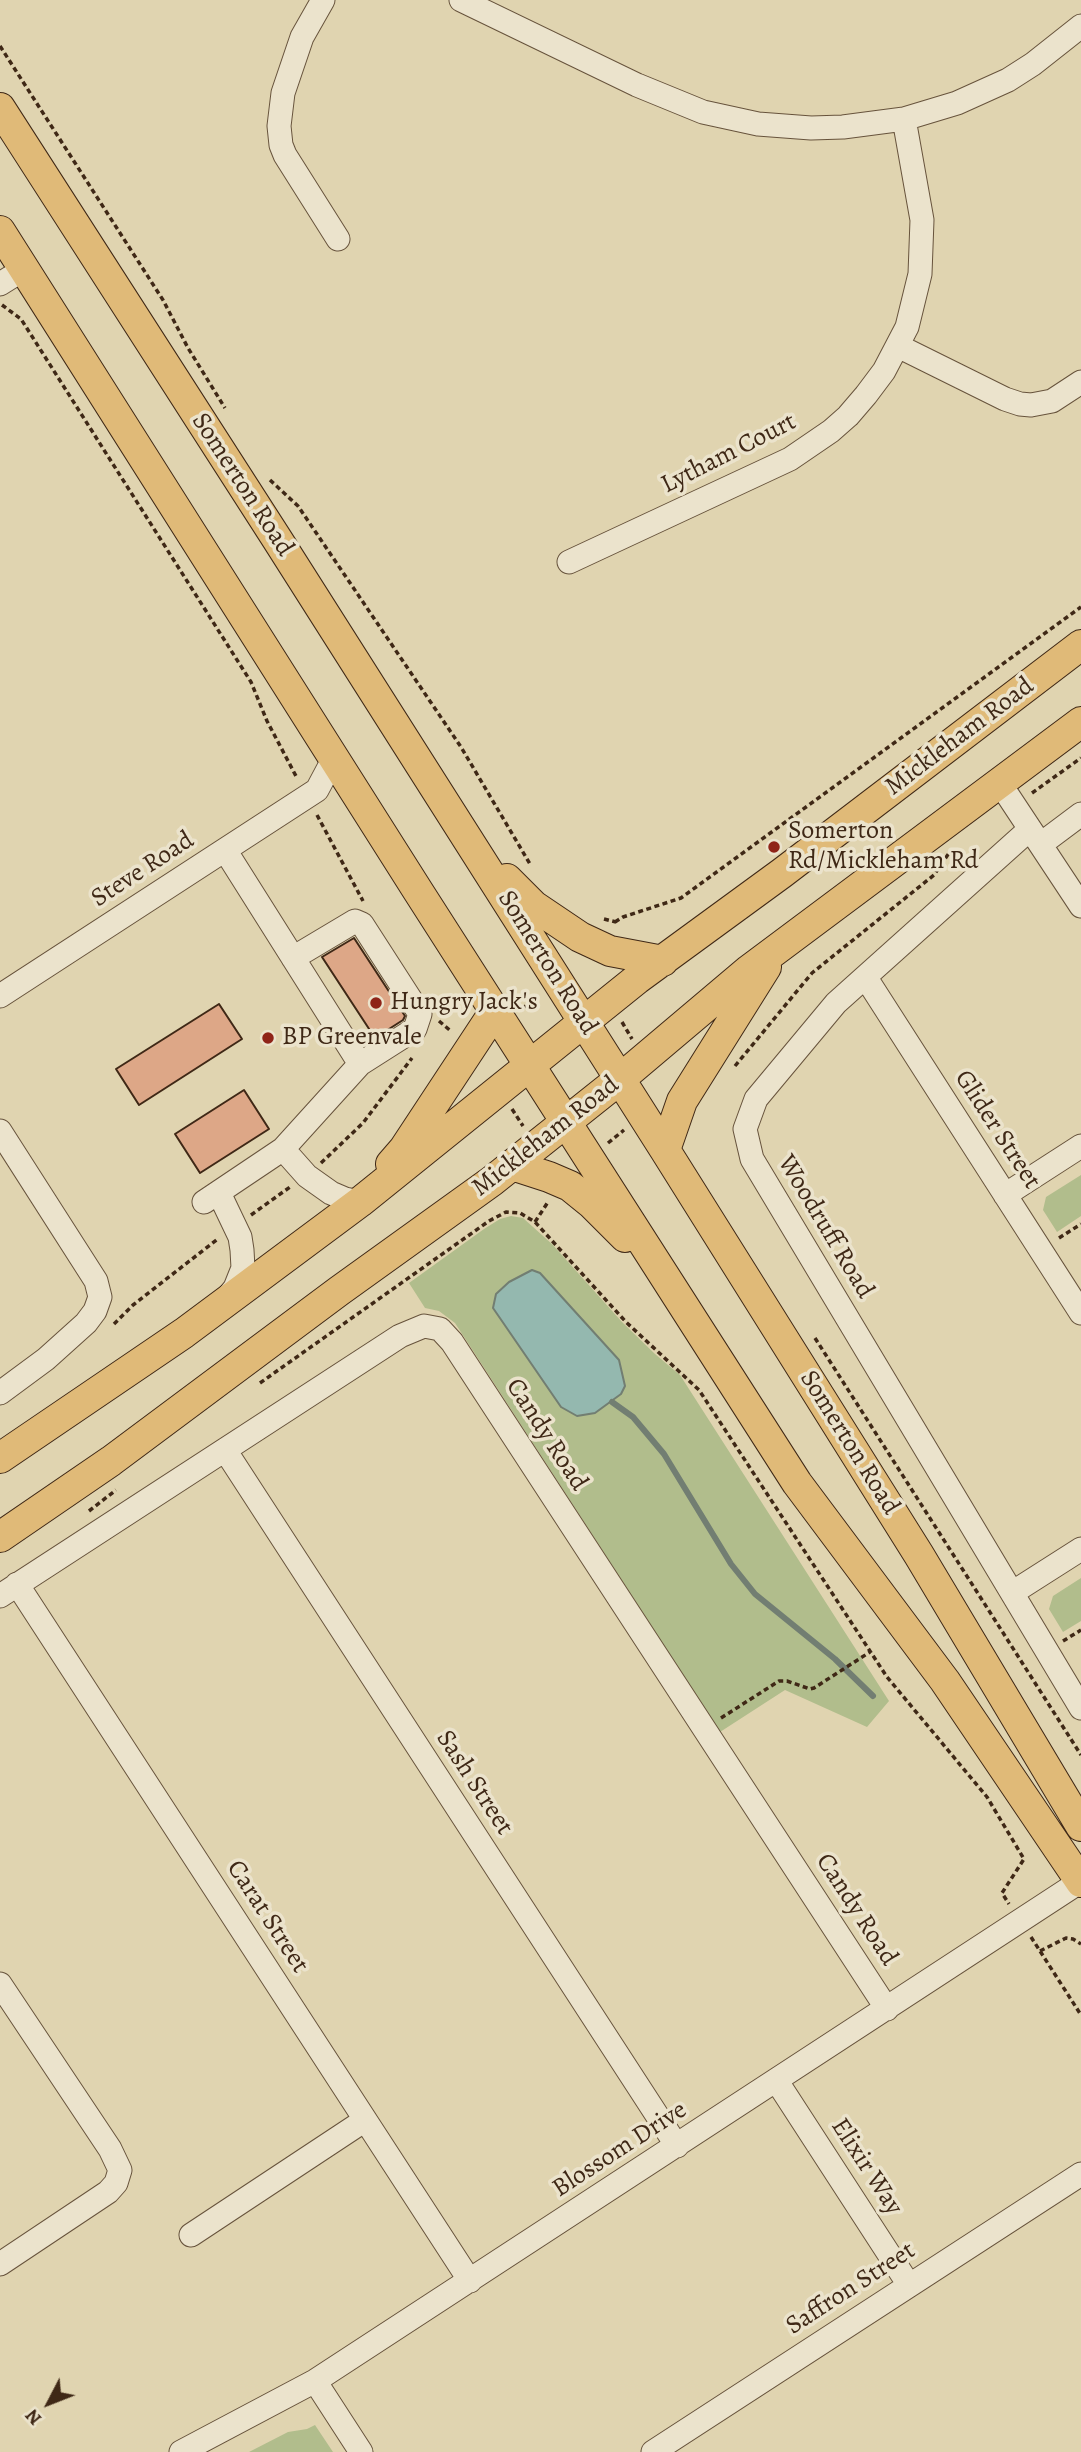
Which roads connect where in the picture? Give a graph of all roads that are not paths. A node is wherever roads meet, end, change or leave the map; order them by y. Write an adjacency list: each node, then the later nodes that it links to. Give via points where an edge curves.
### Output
1 (323, 0): 7 (street, via 302,37 282,93 279,137 291,166)
2 (461, 0): 5 (street, via 637,85 712,114 811,128)
3 (1081, 26): 5 (street, via 1007,79 957,103)
4 (0, 108): 20 (main road, Somerton Road)
5 (904, 119): 9 (street, Lytham Court, via 922,220 922,246 913,308)
6 (0, 231): 8 (main road)
7 (338, 239)
8 (6, 294): 14 (main road)
9 (898, 346): 10 (street, via 1020,404 1052,401); 11 (street, Lytham Court, via 848,416 812,446)
10 (1081, 382)
11 (569, 562)
12 (1081, 645): 25 (main road, Mickleham Road)
13 (1081, 722): 16 (main road, Mickleham Road)
14 (334, 758): 15 (street); 17 (main road)
15 (312, 793): 17 (street, via 335,789); 21 (street, Steve Road)
16 (1006, 794): 19 (street); 23 (main road, Mickleham Road)
17 (357, 795): 28 (main road)
18 (1081, 814): 19 (street, Woodruff Road)
19 (1035, 836): 22 (street); 26 (street, Woodruff Road)
20 (470, 842): 25 (main road, via 534,906 580,937 610,951); 29 (main road, Somerton Road)
21 (225, 850): 24 (street); 27 (street, Steve Road)
22 (1081, 906)
23 (777, 948): 32 (main road, Mickleham Road); 37 (main road, via 682,1101)
24 (293, 958): 30 (street); 30 (street, via 355,920 377,946 419,1014 415,1029)
25 (663, 961): 29 (main road, Mickleham Road)
26 (866, 978): 39 (street, Glider Street); 50 (street, Woodruff Road, via 836,1003 756,1099 745,1129 752,1159)
27 (0, 996)
28 (499, 1018): 31 (main road); 40 (main road)
29 (584, 1022): 31 (main road, Mickleham Road); 32 (main road, Somerton Road)
30 (360, 1064): 36 (street)
31 (530, 1066): 33 (main road); 40 (main road, Mickleham Road)
32 (620, 1079): 33 (main road, Mickleham Road); 37 (main road, Somerton Road)
33 (566, 1122): 38 (main road, Mickleham Road); 41 (main road)
34 (0, 1131): 44 (street, via 96,1281 100,1297 86,1322)
35 (1081, 1146): 39 (street)
36 (283, 1149): 40 (street, via 307,1176 331,1193); 42 (street, via 211,1197 240,1237 243,1268 235,1288)
37 (665, 1150): 52 (main road, Somerton Road, via 919,1555)
38 (512, 1165): 41 (main road, via 570,1186); 47 (main road, Mickleham Road, via 111,1461)
39 (1005, 1195): 43 (street, Glider Street)
40 (360, 1202): 42 (main road, Mickleham Road)
41 (663, 1274): 53 (main road, via 797,1483 945,1681)
42 (216, 1310): 46 (main road, Mickleham Road)
43 (1081, 1313)
44 (0, 1393)
45 (225, 1450): 49 (street, Candy Road); 55 (street, Candy Road, via 408,1331 424,1326 440,1329); 58 (street, Sash Street)
46 (0, 1458)
47 (0, 1537)
48 (1081, 1549): 50 (street)
49 (9, 1590): 57 (street, Carat Street)
50 (1012, 1593): 51 (street, Woodruff Road)
51 (1081, 1708)
52 (1081, 1826)
53 (1081, 1881): 55 (street, Blossom Drive)
54 (0, 1984): 61 (street, via 120,2170 108,2192)
55 (887, 2009): 56 (street, Blossom Drive)
56 (776, 2080): 58 (street, Blossom Drive); 63 (street, Elixir Way)
57 (365, 2120): 60 (street); 62 (street, Carat Street)
58 (677, 2146): 62 (street, Blossom Drive)
59 (1081, 2174): 63 (street, Saffron Street)
60 (191, 2235)
61 (0, 2264)
62 (470, 2281): 64 (street, Blossom Drive)
63 (909, 2285): 67 (street, Saffron Street)
64 (315, 2381): 65 (street, Blossom Drive); 66 (street)
65 (181, 2452)
66 (360, 2452)
67 (653, 2452)

